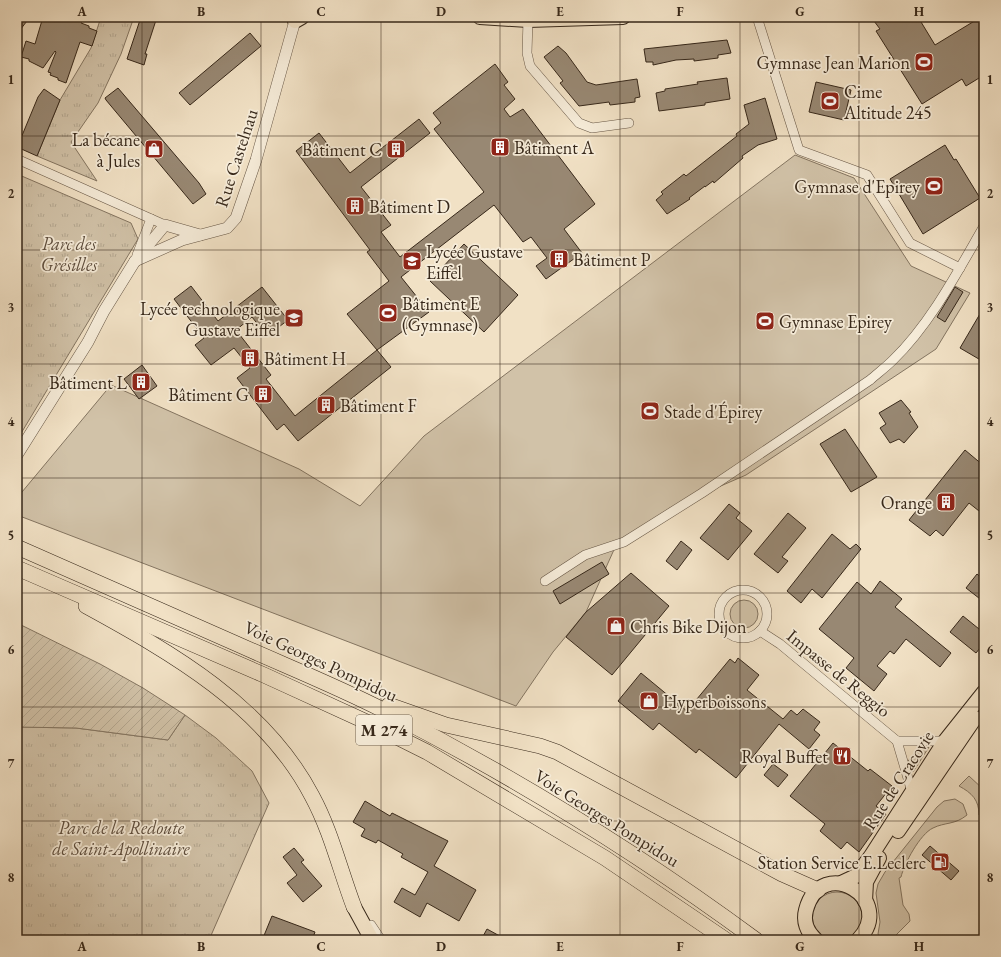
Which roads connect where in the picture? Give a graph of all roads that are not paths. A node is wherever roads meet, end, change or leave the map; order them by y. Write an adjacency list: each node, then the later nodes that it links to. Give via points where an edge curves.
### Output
1 (480, 17): 5 (main road)
2 (623, 17): 5 (main road)
3 (757, 17): 13 (street, via 799,150 867,175 910,243)
4 (296, 18): 11 (street, Rue Castelnau, via 256,160 236,218 227,228)
5 (528, 20): 6 (street, via 527,53 530,66 574,118 592,128)
6 (629, 123)
7 (17, 159): 8 (street)
8 (151, 219): 9 (street); 12 (street)
9 (165, 225): 11 (street); 12 (street)
10 (984, 226): 13 (street)
11 (201, 235): 12 (street, Rue Castelnau, via 182,240)
12 (135, 261): 14 (street)
13 (960, 268): 17 (street, via 924,322 894,360 870,380 631,538 585,555)
14 (17, 455)
15 (17, 547): 19 (highway, Voie Georges Pompidou / M 274)
16 (17, 568): 28 (highway, via 173,656 221,690 251,716 276,743 312,795 324,819); 33 (highway, Voie Georges Pompidou / M 274, via 264,675 427,752 605,858)
17 (545, 580)
18 (760, 631): 18 (street, Impasse de Reggio, via 765,624 766,608 763,600 748,590 731,593 724,600 719,614 722,625 728,632 744,638); 22 (street, Impasse de Reggio, via 780,644)
19 (332, 686): 26 (highway, via 446,725 557,752 782,874); 34 (highway, Voie Georges Pompidou / M 274, via 435,737 532,792 614,842)
20 (984, 692): 23 (main road, Rue de Cracovie)
21 (984, 707): 27 (main road, Rue de Cracovie, via 876,861 866,882)
22 (897, 741): 23 (street, Impasse de Reggio); 24 (street, Impasse de Reggio)
23 (946, 742): 24 (main road, Rue de Cracovie)
24 (912, 792): 25 (main road, Rue de Cracovie, via 856,876)
25 (841, 883): 26 (main road, Rue de Cracovie, via 824,885); 27 (main road, via 855,889)
26 (818, 890): 30 (main road, via 805,911)
27 (865, 901): 29 (main road, Rue de Cracovie, via 868,909)
28 (354, 907): 31 (main road); 32 (street, via 362,910)
29 (867, 934): 35 (main road)
30 (810, 937)
31 (372, 940)
32 (381, 940)
33 (726, 940)
34 (756, 940)
35 (858, 940)

